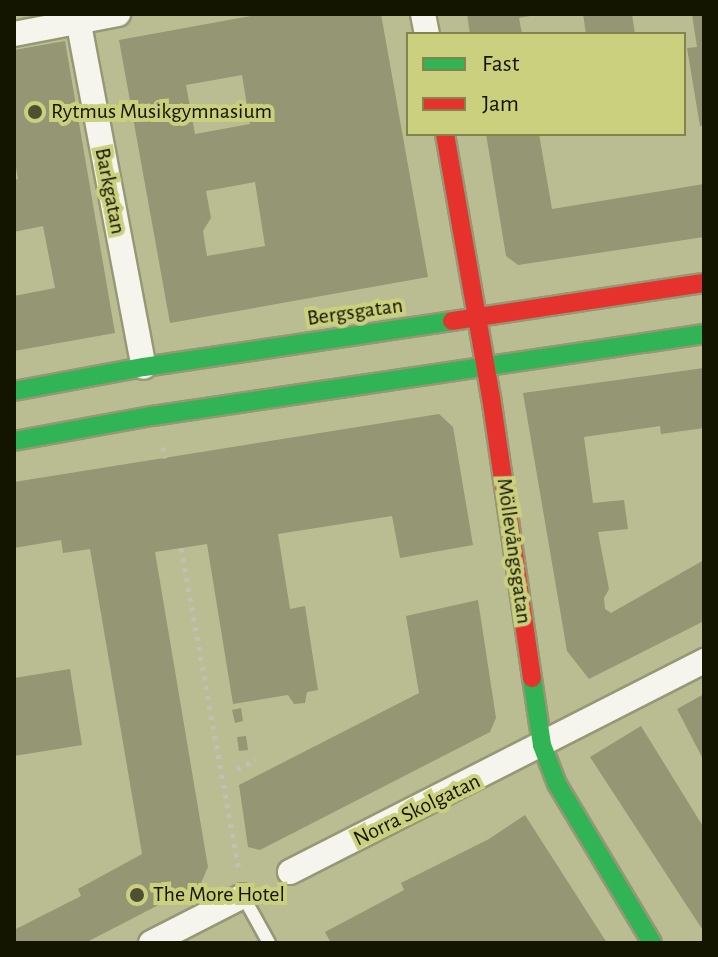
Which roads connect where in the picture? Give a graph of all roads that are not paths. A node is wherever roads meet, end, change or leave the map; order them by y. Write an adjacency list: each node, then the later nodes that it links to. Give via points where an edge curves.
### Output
1 (118, 14): 2 (street)
2 (78, 18): 3 (street); 9 (street, Barkgatan)
3 (14, 34)
4 (445, 136): 6 (street, Möllevångsgatan)
5 (704, 283): 6 (street, Bergsgatan)
6 (478, 319): 8 (street, Möllevångsgatan); 9 (street, Bergsgatan)
7 (704, 334): 8 (street)
8 (486, 366): 11 (street); 13 (street, Möllevångsgatan)
9 (144, 367): 10 (street, Bergsgatan)
10 (14, 391)
11 (14, 441)
12 (704, 661): 13 (street, Norra Skolgatan)
13 (542, 745): 14 (street, Norra Skolgatan); 18 (street, Möllevångsgatan, via 557,784)
14 (290, 872)
15 (243, 896): 16 (street); 17 (lane)
16 (151, 943)
17 (269, 943)
18 (652, 943)

